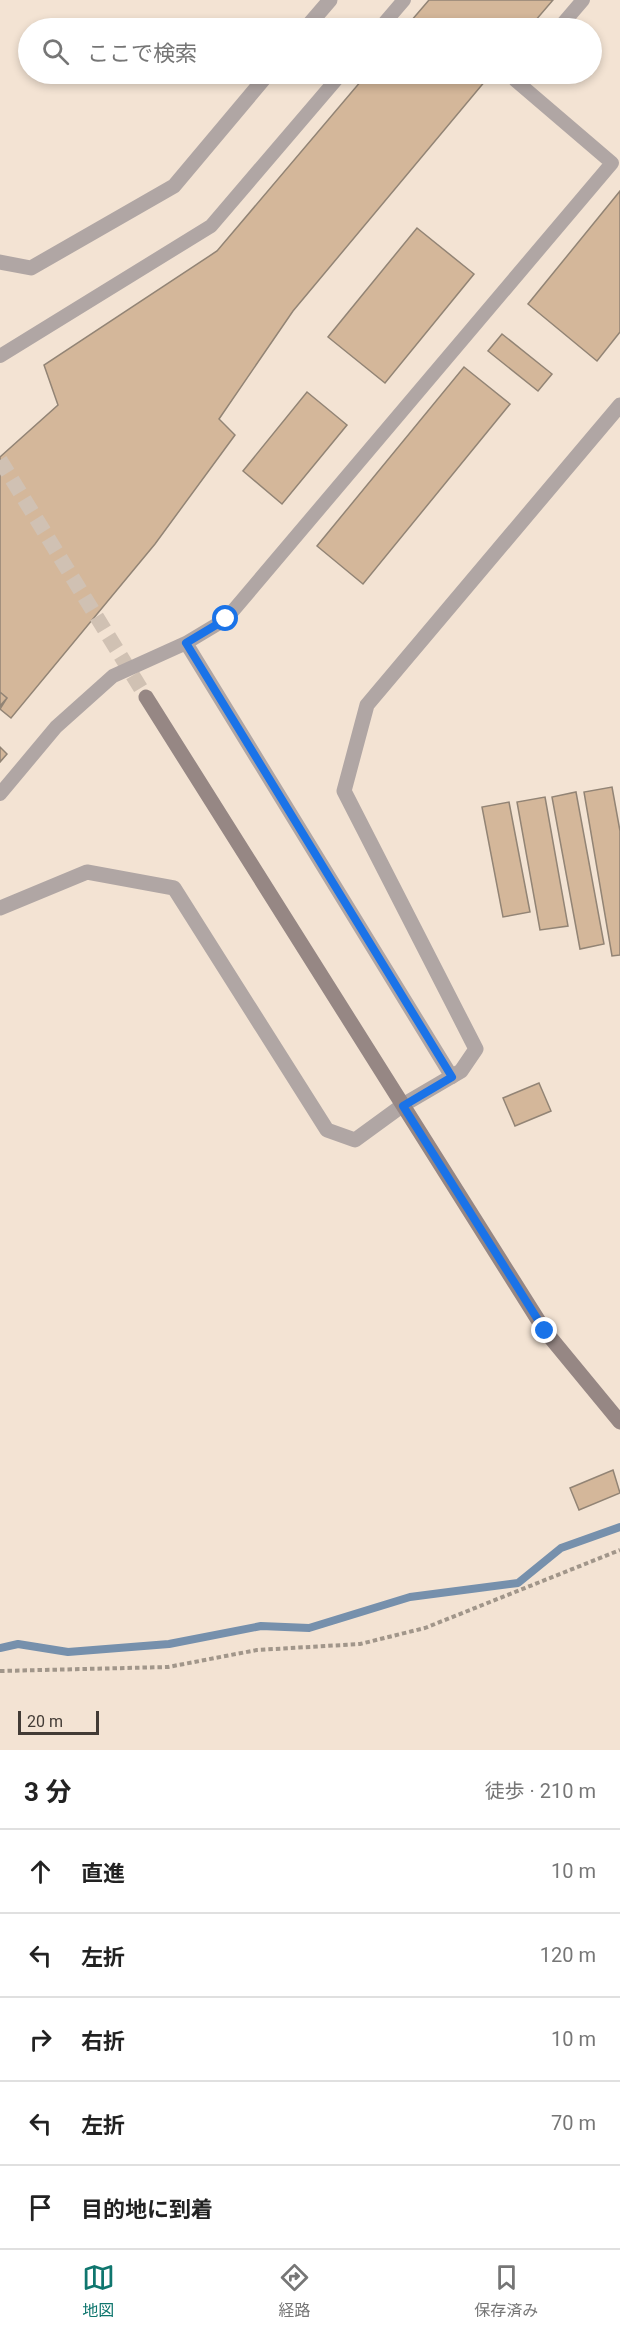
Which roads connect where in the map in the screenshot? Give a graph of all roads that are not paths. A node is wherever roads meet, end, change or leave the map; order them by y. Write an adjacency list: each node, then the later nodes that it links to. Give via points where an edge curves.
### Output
1 (330, 0): 4 (street)
2 (404, 0): 5 (lane)
3 (583, 0): 6 (lane)
4 (315, 18)
5 (389, 18)
6 (568, 18)
7 (260, 84): 10 (street, via 174,186 31,268)
8 (332, 84): 11 (lane, via 211,226)
9 (520, 84): 13 (lane, via 612,163 226,619)
10 (0, 262)
11 (0, 356)
12 (620, 405): 17 (street, via 367,705 344,792 477,1049)
13 (186, 643): 15 (lane, via 113,676 56,727); 17 (lane)
14 (146, 698): 18 (street)
15 (0, 794)
16 (0, 908): 18 (street, via 87,872 174,888 327,1130 355,1140)
17 (452, 1077): 18 (street)
18 (403, 1106): 19 (street, via 545,1331)
19 (620, 1422)

